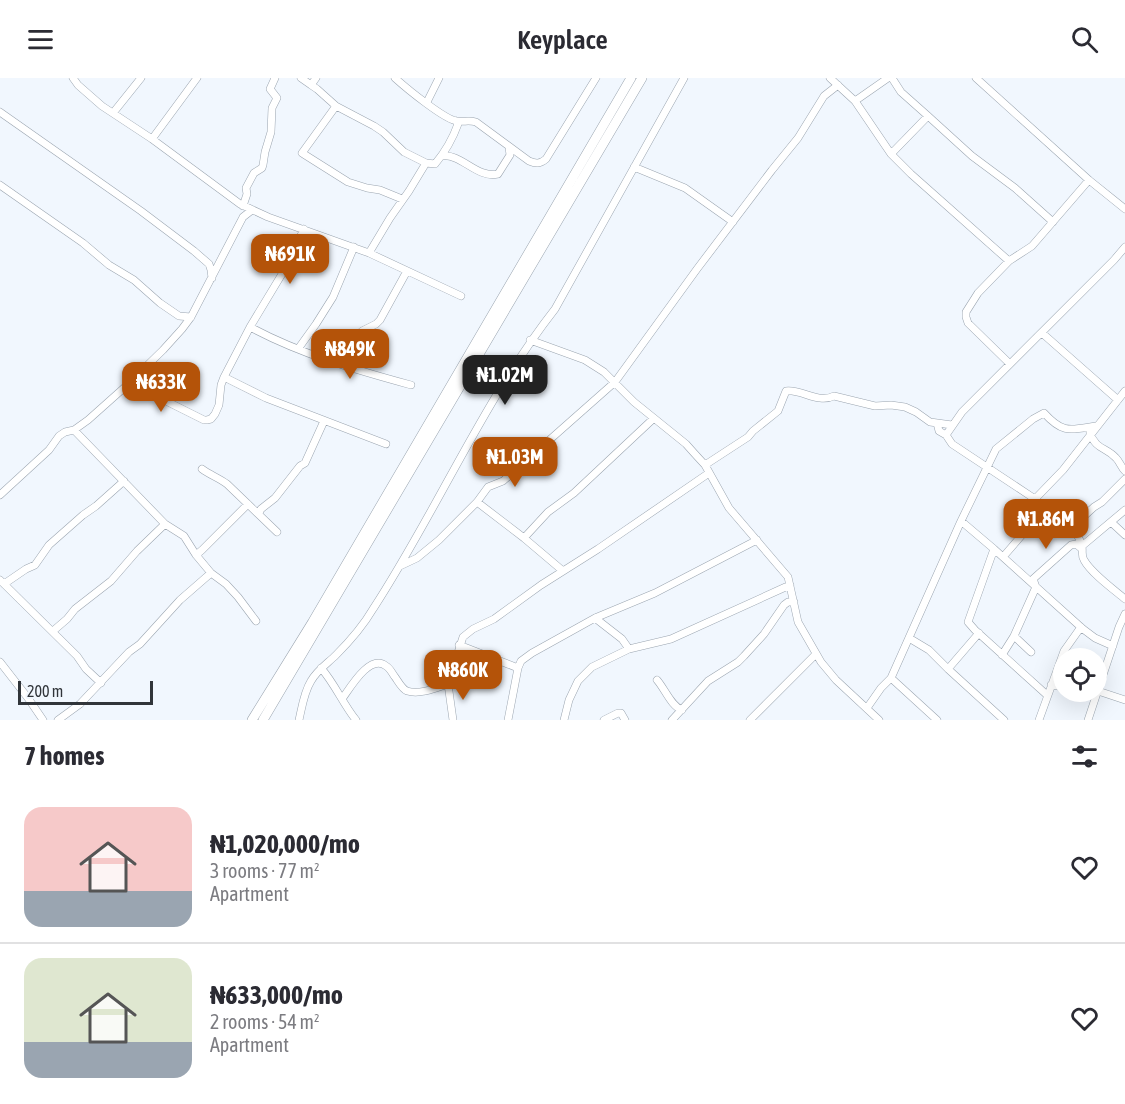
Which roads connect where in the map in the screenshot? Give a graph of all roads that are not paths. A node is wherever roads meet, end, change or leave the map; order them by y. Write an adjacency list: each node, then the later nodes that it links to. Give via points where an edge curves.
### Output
1 (73, 78): 22 (street)
2 (141, 78): 22 (street)
3 (197, 78): 25 (street)
4 (275, 78): 34 (street, via 270,89 277,98 272,108 264,165 254,173)
5 (301, 78): 16 (street)
6 (316, 78): 16 (street)
7 (395, 78): 19 (street)
8 (439, 78): 19 (street)
9 (596, 78): 26 (street, via 541,163 529,161)
10 (631, 78): 140 (highway)
11 (642, 78): 141 (highway)
12 (684, 78): 30 (street)
13 (830, 78): 17 (street)
14 (890, 78): 18 (street); 23 (street)
15 (976, 78): 31 (street)
16 (310, 85): 20 (street)
17 (837, 85): 18 (street); 38 (street, via 824,96 798,138)
18 (855, 101): 27 (street)
19 (427, 102): 24 (street)
20 (336, 106): 29 (street, via 374,126 404,152); 33 (street, via 302,153 348,182)
21 (0, 112): 45 (street)
22 (113, 113): 25 (street)
23 (928, 116): 27 (street); 39 (street)
24 (456, 121): 26 (street, via 476,122); 28 (street, via 456,130)
25 (152, 139): 34 (street)
26 (509, 147): 28 (street, via 510,155 495,175)
27 (891, 154): 44 (street)
28 (442, 156): 29 (street, via 435,164)
29 (426, 164): 33 (street)
30 (634, 167): 38 (street, via 691,191); 56 (street, via 555,309)
31 (1089, 180): 35 (street); 39 (street)
32 (0, 185): 50 (street)
33 (402, 199): 43 (street)
34 (242, 205): 36 (street); 37 (street)
35 (1125, 209)
36 (252, 210): 37 (street); 40 (street)
37 (243, 217): 46 (street)
38 (733, 222): 61 (street)
39 (1053, 222): 44 (street, via 1032,246)
40 (304, 229): 41 (street); 52 (street, via 285,269)
41 (354, 247): 43 (street); 57 (street, via 333,297)
42 (1125, 247): 55 (street)
43 (369, 253): 47 (street)
44 (1009, 261): 58 (street, via 974,299 966,317)
45 (209, 264): 46 (street); 48 (street)
46 (218, 266): 48 (street)
47 (407, 271): 49 (street); 54 (street, via 380,320)
48 (212, 278): 51 (street)
49 (461, 296)
50 (179, 316): 51 (street); 53 (street)
51 (191, 317): 53 (street)
52 (249, 327): 57 (street); 59 (street)
53 (182, 329): 60 (street)
54 (363, 332)
55 (1042, 333): 58 (street); 64 (street)
56 (530, 340): 61 (street, via 585,360); 99 (street)
57 (298, 349): 62 (street)
58 (1010, 364): 68 (street)
59 (224, 377): 60 (street, via 219,405 207,420 166,401); 66 (street)
60 (135, 378): 70 (street)
61 (615, 382): 65 (street); 82 (street, via 503,481 488,487)
62 (411, 385)
63 (1125, 391): 64 (street)
64 (1118, 400): 69 (street)
65 (654, 419): 76 (street, via 686,444); 93 (street)
66 (324, 421): 73 (street); 86 (street, via 305,463)
67 (937, 423): 68 (street); 72 (street, via 939,431); 76 (street, via 905,407 875,406 834,396 829,399 786,391 778,411)
68 (952, 425): 72 (street)
69 (1096, 426): 71 (street); 74 (street, via 1065,429 1044,413 996,449)
70 (74, 430): 79 (street); 80 (street, via 59,436)
71 (1090, 433): 77 (street); 81 (street)
72 (946, 435): 74 (street, via 952,444)
73 (386, 444)
74 (987, 468): 81 (street); 87 (street)
75 (202, 469): 83 (street, via 227,484)
76 (707, 469): 94 (street, via 729,508); 100 (street)
77 (1125, 471)
78 (1125, 479): 91 (street, via 1082,518)
79 (124, 481): 89 (street); 102 (street, via 49,545 35,565)
80 (0, 495)
81 (1035, 500): 84 (street)
82 (477, 502): 93 (street); 99 (street, via 439,540 417,558)
83 (248, 504): 86 (street); 97 (street)
84 (1046, 507): 91 (street); 98 (street)
85 (1125, 510): 88 (street)
86 (259, 513): 90 (street)
87 (960, 521): 96 (street); 114 (street)
88 (1111, 522): 92 (street); 95 (street)
89 (165, 524): 97 (street, via 184,536); 111 (street, via 111,581)
90 (277, 532)
91 (1076, 533): 95 (street)
92 (1125, 535)
93 (524, 538): 100 (street)
94 (757, 540): 103 (street); 108 (street, via 656,593)
95 (1082, 547): 104 (street, via 1076,544 1063,550 1033,579); 105 (street, via 1090,568)
96 (994, 549): 98 (street); 112 (street, via 969,619)
97 (196, 555): 101 (street)
98 (1003, 557): 104 (street)
99 (399, 566): 124 (street, via 353,637)
100 (563, 571): 115 (street, via 467,633)
101 (212, 573): 109 (street); 128 (street, via 180,600)
102 (2, 582): 111 (street)
103 (790, 585): 106 (street); 117 (street, via 671,639)
104 (1036, 587): 110 (street); 113 (street)
105 (1125, 599)
106 (794, 602): 119 (street, via 798,622); 137 (street, via 784,605 744,656 708,681)
107 (1125, 614): 116 (street)
108 (595, 618): 117 (street); 123 (street, via 531,652)
109 (256, 621)
110 (1081, 627): 116 (street); 130 (street, via 1064,651)
111 (52, 631): 128 (street)
112 (979, 633): 120 (street); 125 (street)
113 (1014, 636): 118 (street); 120 (street)
114 (909, 638): 125 (street, via 929,650); 126 (street)
115 (459, 645): 123 (street); 129 (street)
116 (1113, 646): 122 (street)
117 (629, 649): 146 (street, via 584,674 569,700)
118 (1031, 652)
119 (816, 654): 136 (street, via 836,681); 150 (street)
120 (1002, 655): 131 (street)
121 (0, 662): 138 (street)
122 (1107, 664)
123 (518, 668): 145 (street)
124 (321, 669): 133 (street); 142 (street, via 311,681)
125 (948, 669): 153 (street)
126 (891, 678): 136 (street); 152 (street)
127 (657, 680): 137 (street, via 674,706)
128 (101, 683): 139 (street)
129 (448, 684): 133 (street, via 407,691 387,666 378,663 361,674); 144 (street)
130 (1051, 685): 131 (street)
131 (1047, 695): 154 (street)
132 (1107, 696): 134 (street)
133 (342, 699): 143 (street)
134 (1125, 700)
135 (1094, 702): 155 (street)
136 (867, 708): 151 (street)
137 (682, 710): 149 (street)
138 (43, 720)
139 (58, 720)
140 (252, 720)
141 (264, 720)
142 (299, 720)
143 (356, 720)
144 (453, 720)
145 (508, 720)
146 (564, 720)
147 (604, 720): 148 (street, via 621,713)
148 (625, 720)
149 (672, 720)
150 (750, 720)
151 (879, 720)
152 (937, 720)
153 (1004, 720)
154 (1039, 720)
155 (1088, 720)

